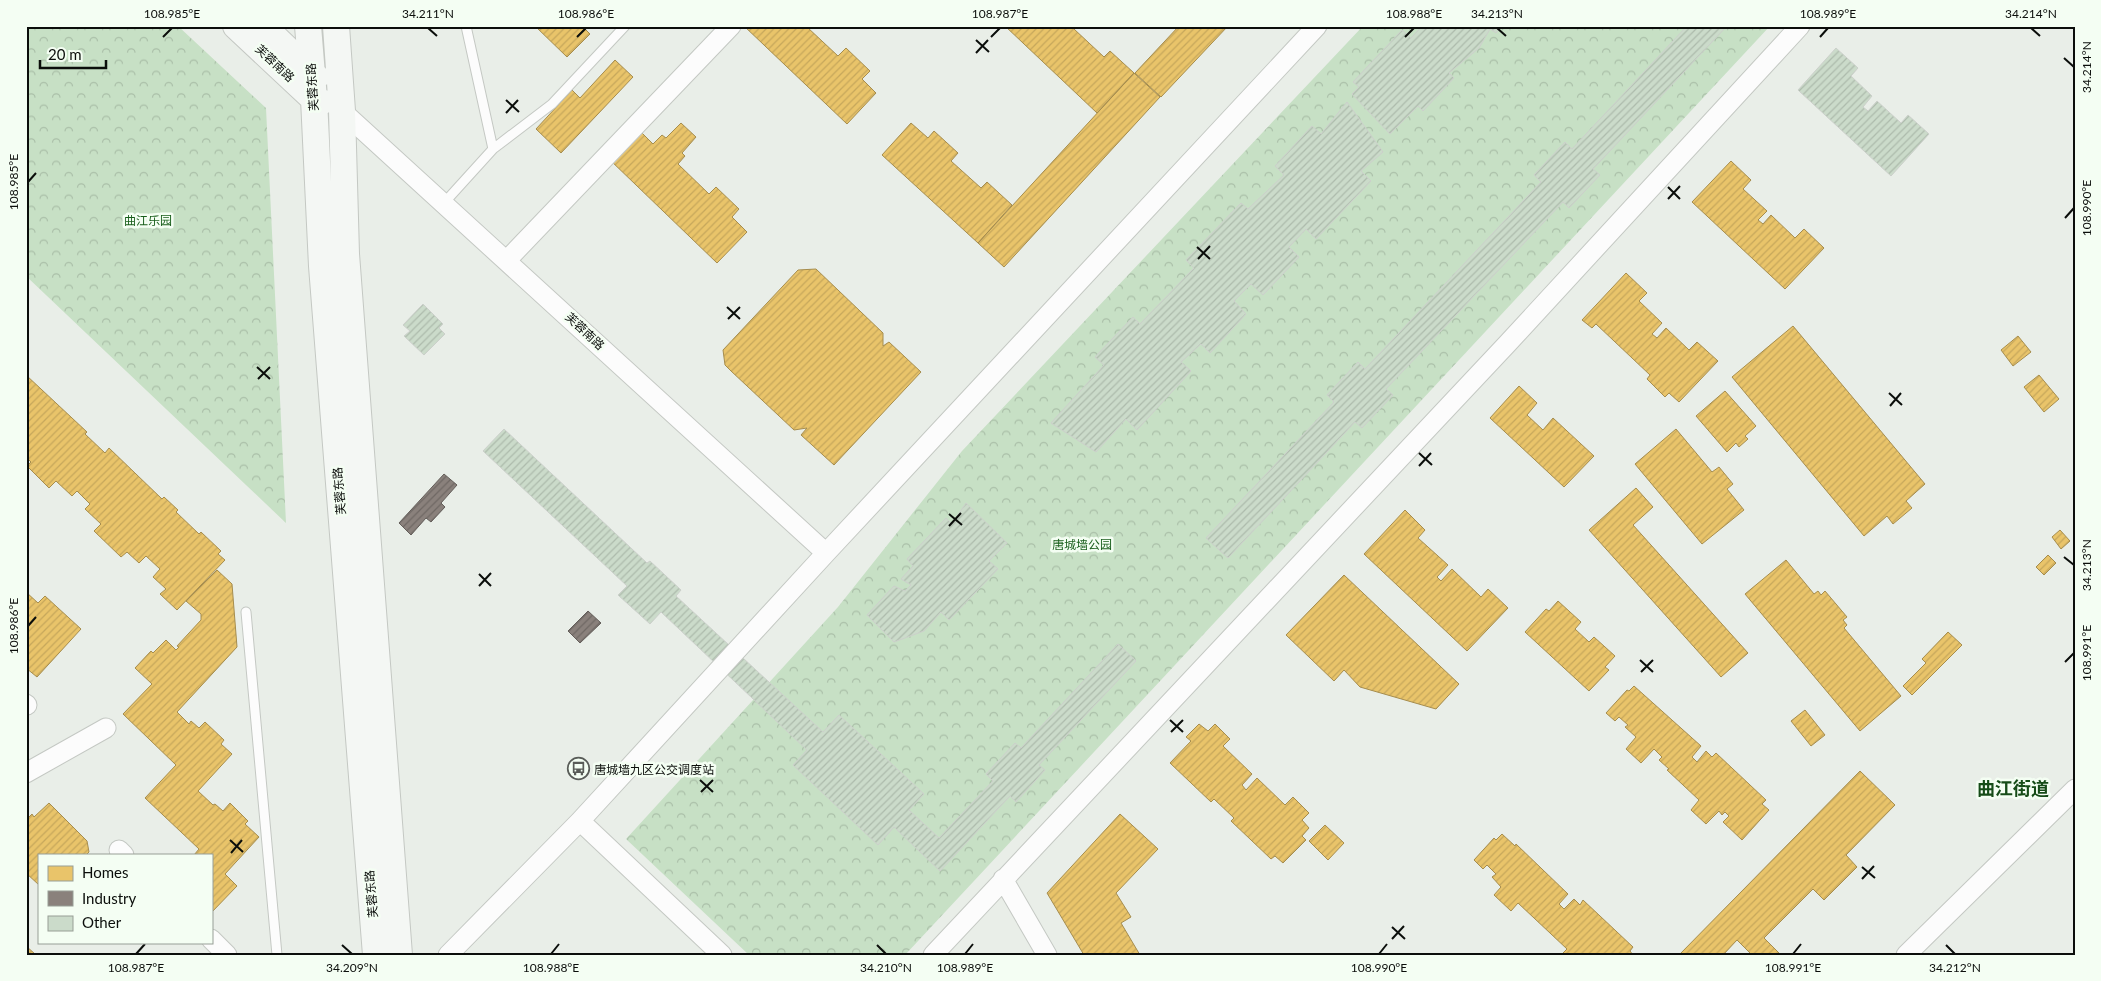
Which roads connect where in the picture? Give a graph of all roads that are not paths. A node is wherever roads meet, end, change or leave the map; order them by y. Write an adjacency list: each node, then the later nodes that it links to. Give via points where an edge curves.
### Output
1 (236, 26): 11 (main road, 芙蓉南路)
2 (263, 26): 10 (main road, 芙蓉南路)
3 (308, 26): 10 (main road, 芙蓉东路)
4 (336, 26): 12 (main road, 芙蓉东路)
5 (466, 26): 13 (lane)
6 (625, 26): 13 (lane, via 552,104)
7 (731, 26): 15 (street)
8 (1316, 26): 16 (street)
9 (1800, 26): 22 (street, via 1508,343)
10 (311, 71): 11 (main road, 芙蓉东路); 12 (main road, 芙蓉南路)
11 (314, 99): 12 (main road, 芙蓉南路); 26 (main road, 芙蓉东路, via 322,266)
12 (342, 111): 14 (street, 芙蓉南路); 27 (main road, 芙蓉东路, via 346,254)
13 (492, 149): 14 (lane)
14 (444, 203): 15 (street, 芙蓉南路)
15 (507, 260): 16 (street, 芙蓉南路)
16 (826, 553): 21 (street)
17 (246, 612): 25 (lane)
18 (106, 728): 19 (street)
19 (26, 773)
20 (2075, 789): 32 (street)
21 (580, 821): 28 (street); 29 (street)
22 (1003, 879): 30 (street); 31 (street)
23 (212, 940): 24 (street)
24 (228, 955)
25 (276, 955)
26 (376, 955)
27 (399, 955)
28 (448, 955)
29 (722, 955)
30 (933, 955)
31 (1047, 955)
32 (1906, 955)

